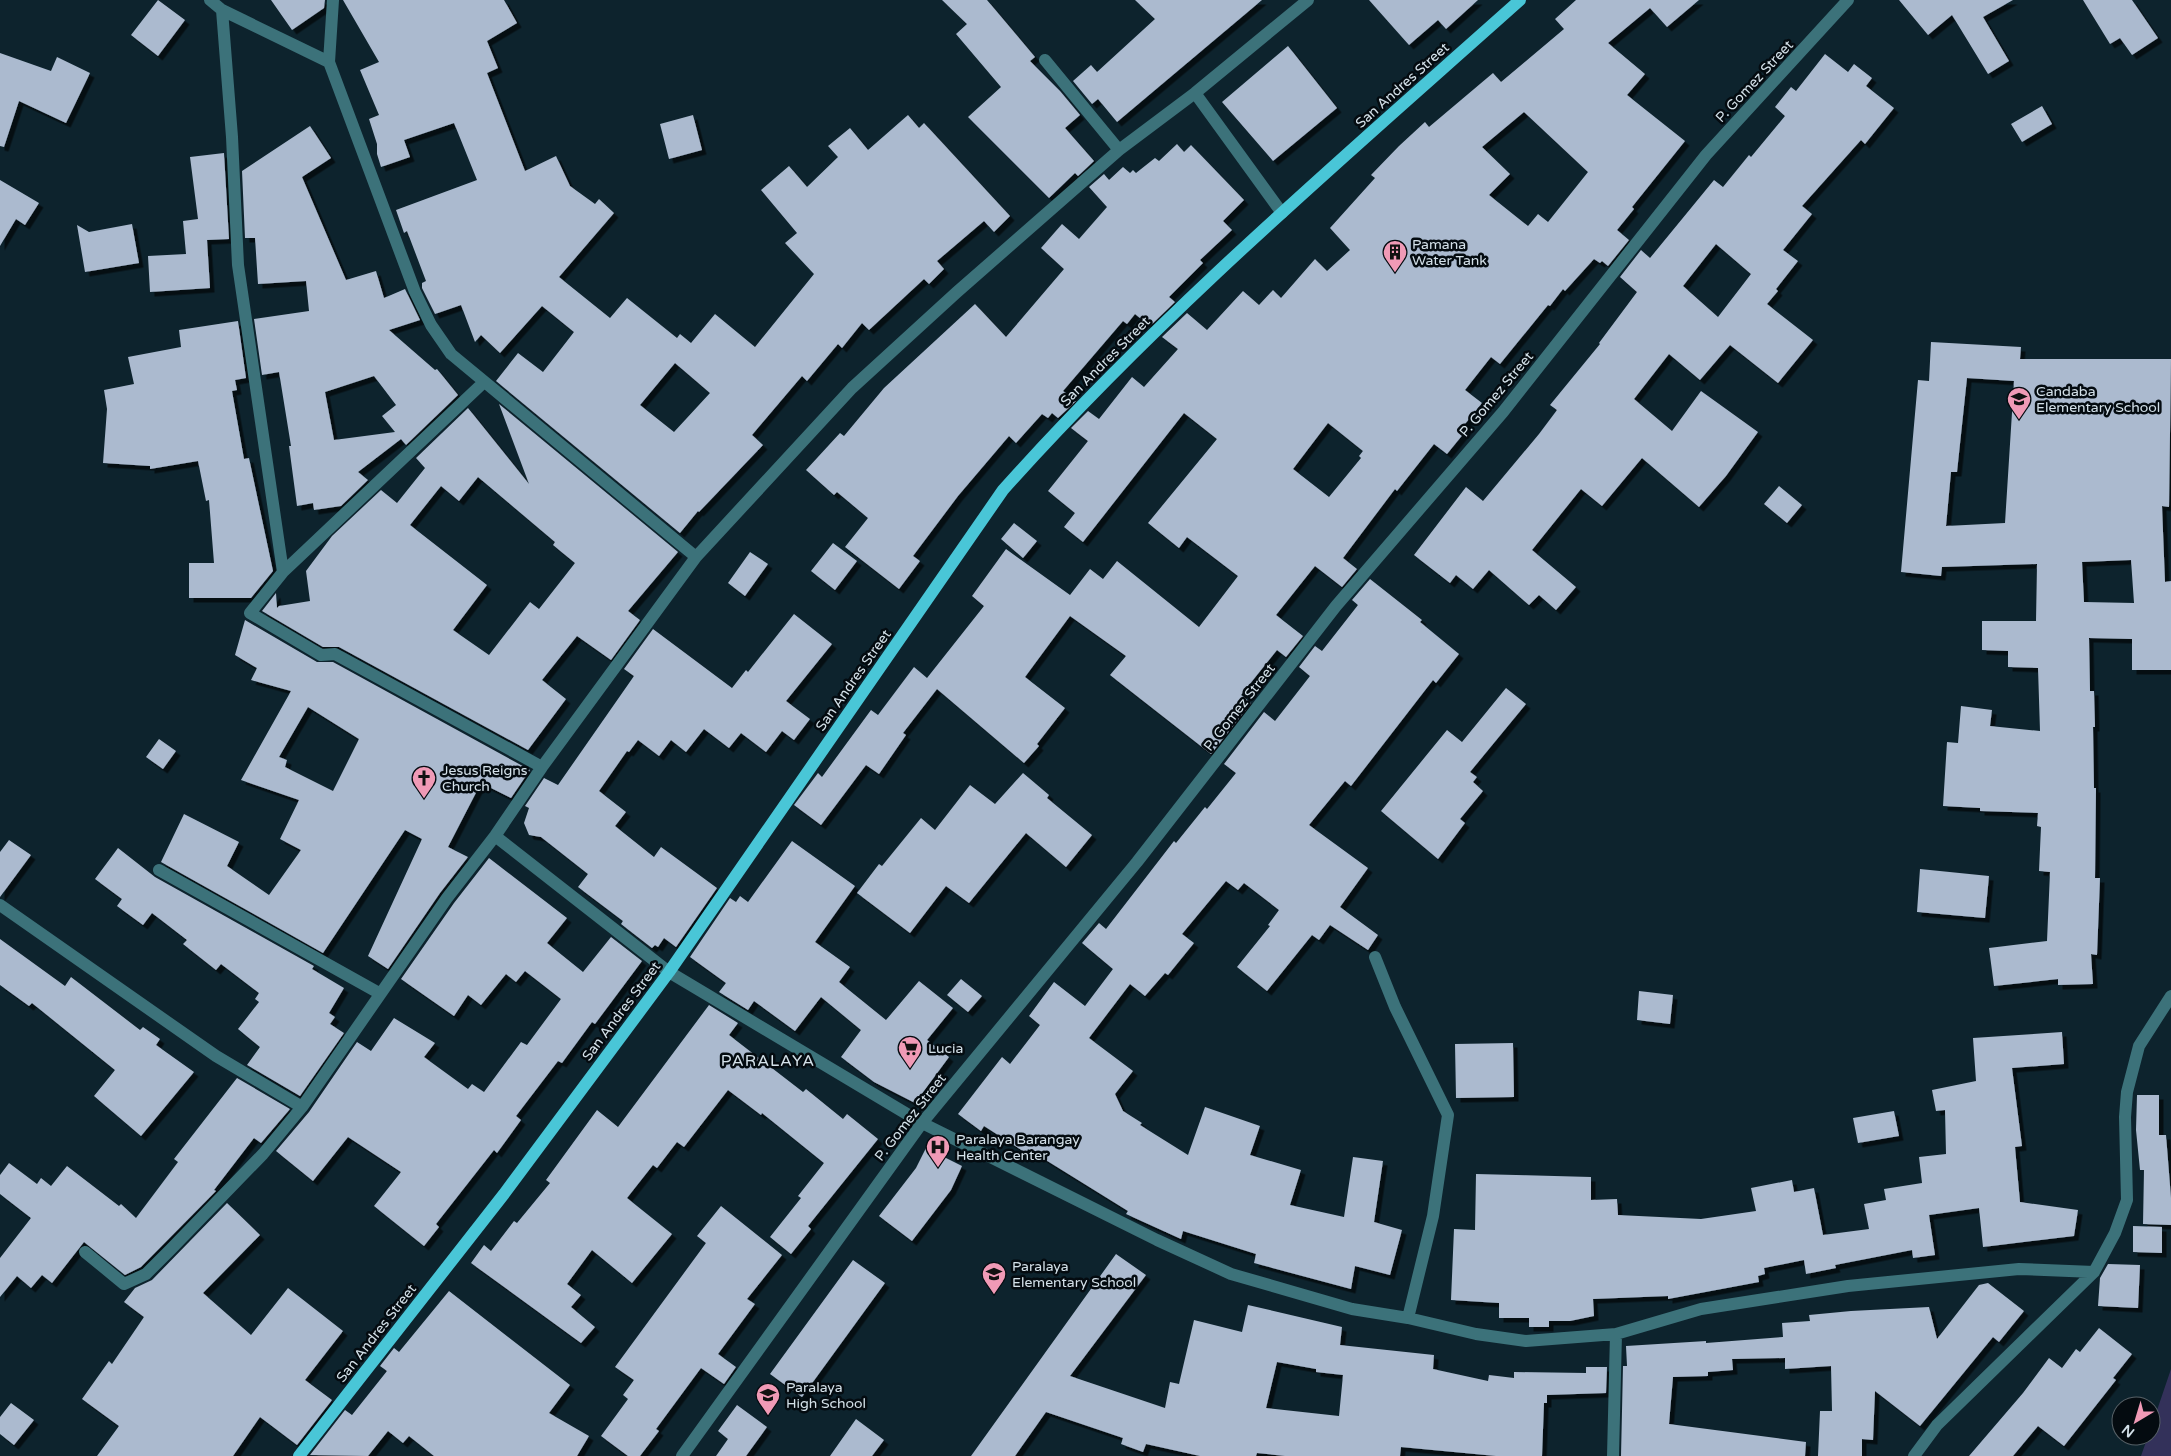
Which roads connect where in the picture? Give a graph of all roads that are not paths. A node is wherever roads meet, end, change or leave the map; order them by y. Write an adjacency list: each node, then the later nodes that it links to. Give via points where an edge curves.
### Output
1 (210, 0): 6 (street)
2 (333, 0): 8 (street)
3 (1308, 0): 9 (street)
4 (1520, 0): 11 (main road, San Andres Street)
5 (1848, 0): 24 (street, P. Gomez Street, via 1706,155 1502,412 1336,606 1137,862)
6 (222, 10): 8 (street); 14 (street, via 238,265)
7 (1045, 60): 10 (street)
8 (329, 62): 12 (street, via 404,264 431,325 451,354)
9 (1195, 93): 10 (street); 11 (street)
10 (1119, 150): 13 (street, via 852,388)
11 (1282, 213): 20 (main road, San Andres Street, via 1184,302 1055,432 1003,490)
12 (483, 383): 13 (street); 14 (street)
13 (696, 557): 15 (street)
14 (283, 572): 15 (street, via 250,613 321,655 336,654)
15 (542, 767): 16 (street)
16 (495, 836): 20 (street); 21 (street)
17 (159, 870): 21 (street)
18 (0, 905): 23 (street, via 216,1056)
19 (1375, 957): 27 (street, via 1395,1007 1448,1115 1433,1216)
20 (670, 972): 24 (street); 29 (main road, San Andres Street, via 504,1194)
21 (379, 993): 23 (street)
22 (2171, 996): 26 (street, via 2138,1046 2127,1092 2125,1117 2127,1200 2115,1233)
23 (302, 1107): 25 (street, via 263,1154 146,1274 124,1284)
24 (922, 1123): 27 (street, via 1230,1274 1352,1309); 30 (street, P. Gomez Street)
25 (85, 1252)
26 (2094, 1272): 28 (street, via 2019,1269 1848,1286 1701,1309); 32 (street, via 1937,1425)
27 (1408, 1318): 28 (street, via 1476,1334 1526,1341)
28 (1616, 1334): 31 (street)
29 (299, 1456)
30 (682, 1456)
31 (1613, 1456)
32 (1914, 1456)

